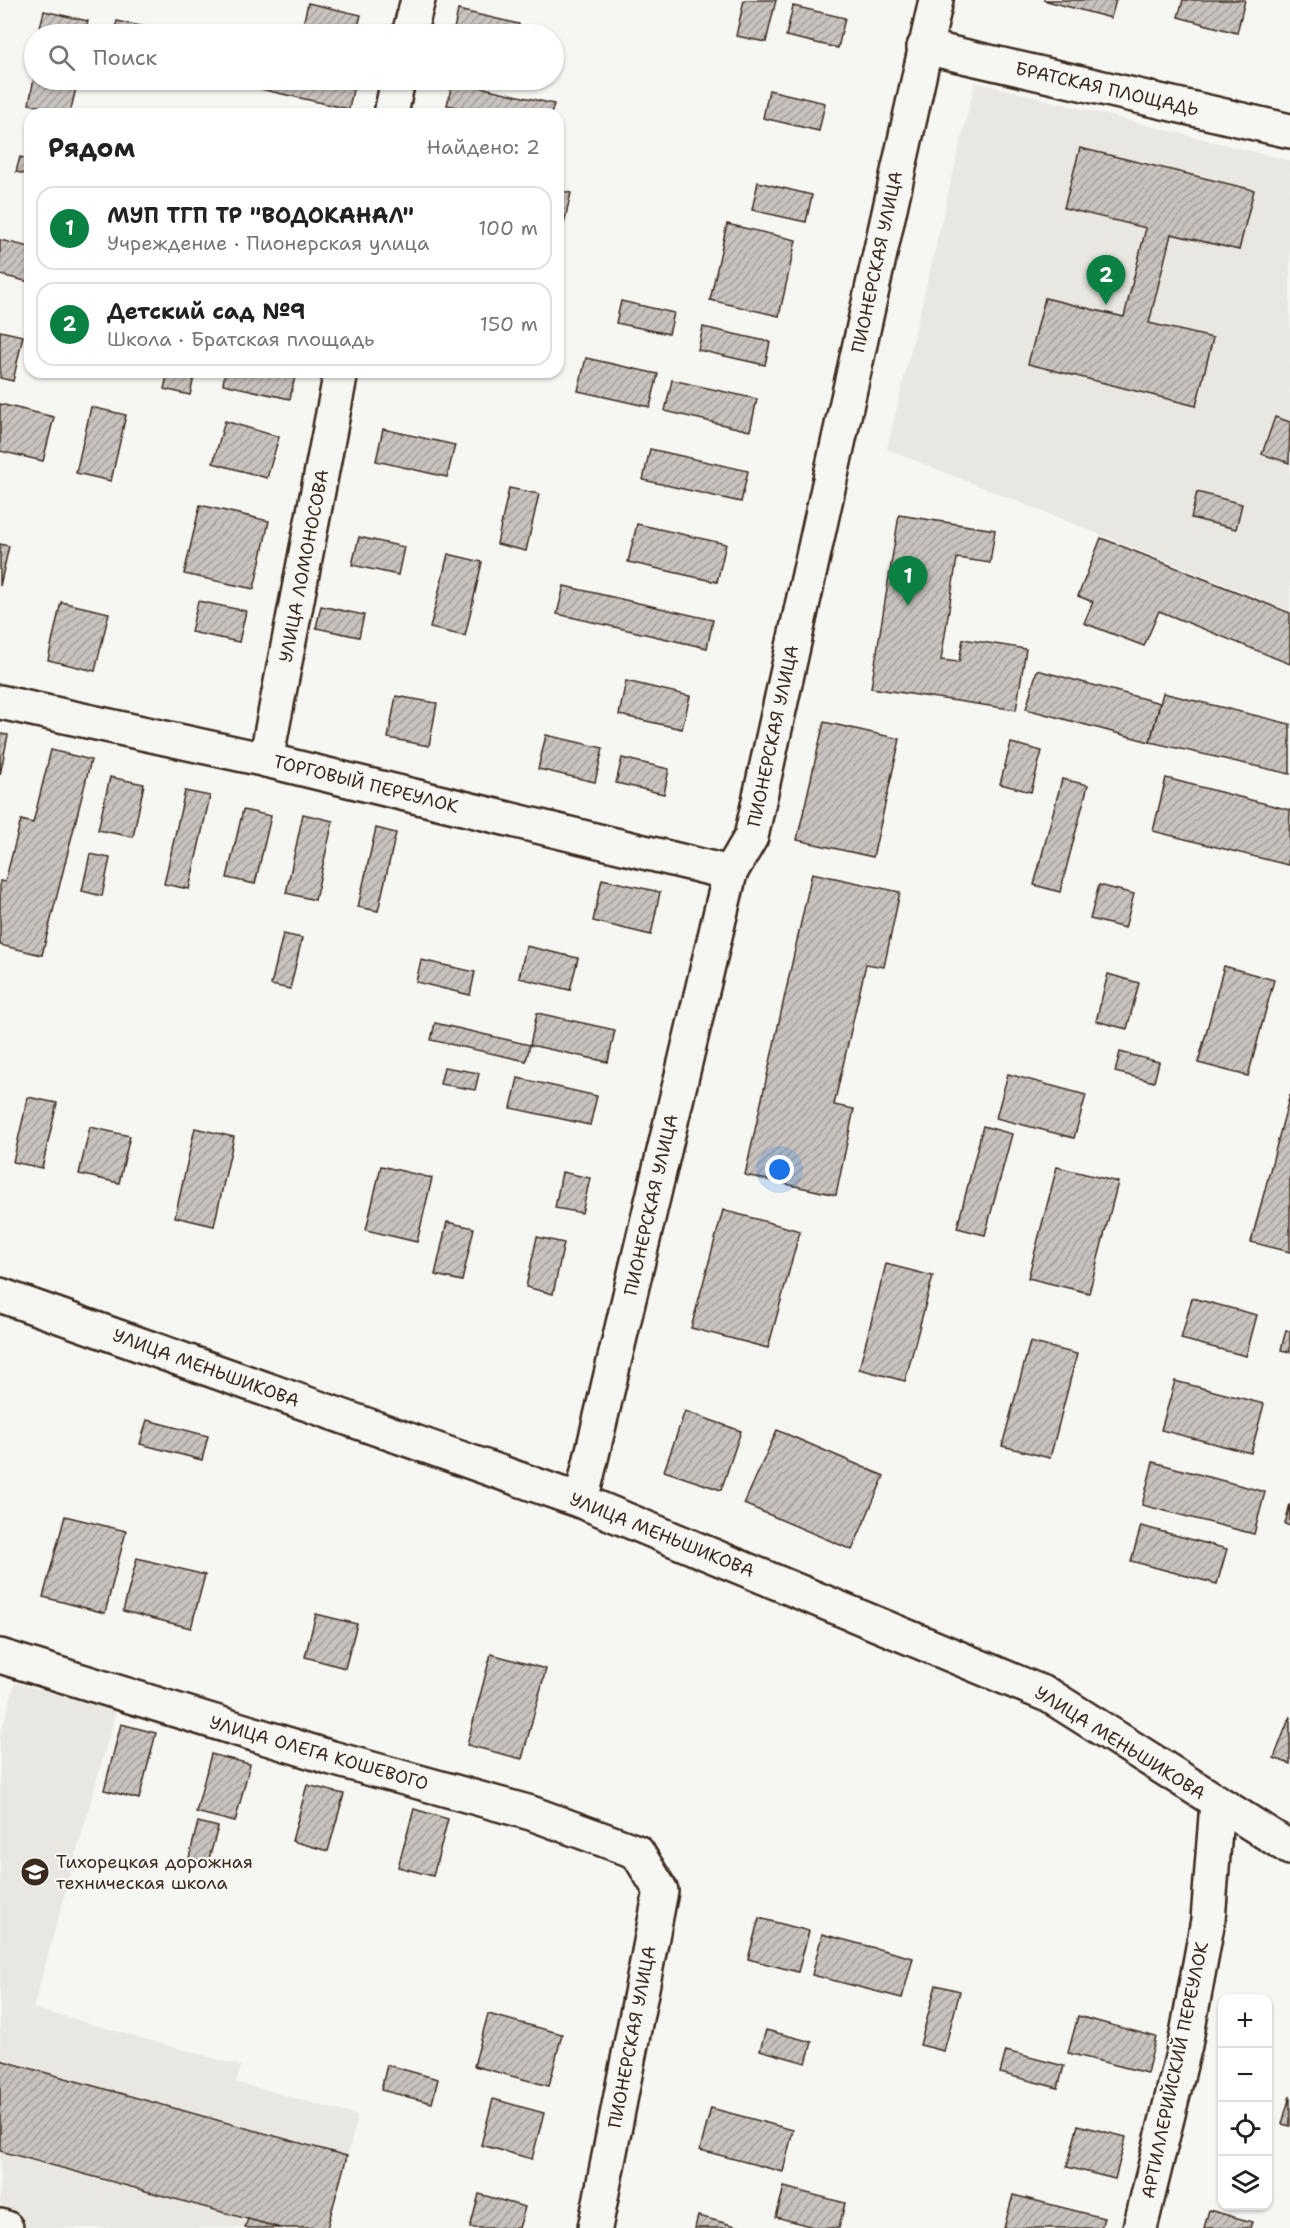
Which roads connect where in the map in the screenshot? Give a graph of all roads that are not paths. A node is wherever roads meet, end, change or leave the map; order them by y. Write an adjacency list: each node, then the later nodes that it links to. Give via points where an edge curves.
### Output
1 (418, 0): 3 (street)
2 (936, 0): 4 (street, ПИОНЕРСКАЯ УЛИЦА)
3 (412, 24)
4 (924, 47): 7 (street, БРАТСКАЯ ПЛОЩАДЬ); 11 (street, ПИОНЕРСКАЯ УЛИЦА, via 751,837)
5 (396, 90): 6 (street)
6 (392, 108)
7 (1290, 131)
8 (340, 378): 10 (street, УЛИЦА ЛОМОНОСОВА)
9 (0, 702): 10 (street, ТОРГОВЫЙ ПЕРЕУЛОК)
10 (266, 760): 11 (street, ТОРГОВЫЙ ПЕРЕУЛОК)
11 (730, 873): 13 (street, ПИОНЕРСКАЯ УЛИЦА)
12 (0, 1295): 13 (street, УЛИЦА МЕНЬШИКОВА)
13 (581, 1501): 15 (street, УЛИЦА МЕНЬШИКОВА, via 1050,1696)
14 (0, 1656): 17 (street, УЛИЦА ОЛЕГА КОШЕВОГО, via 332,1758 531,1813)
15 (1217, 1803): 16 (street, УЛИЦА МЕНЬШИКОВА); 21 (street, АРТИЛЛЕРИЙСКИЙ ПЕРЕУЛОК, via 1208,1920 1185,2045)
16 (1290, 1848)
17 (637, 1852): 20 (street, ПИОНЕРСКАЯ УЛИЦА, via 661,1892)
18 (0, 2226): 19 (street)
19 (6, 2228)
20 (595, 2228)
21 (1140, 2228)

